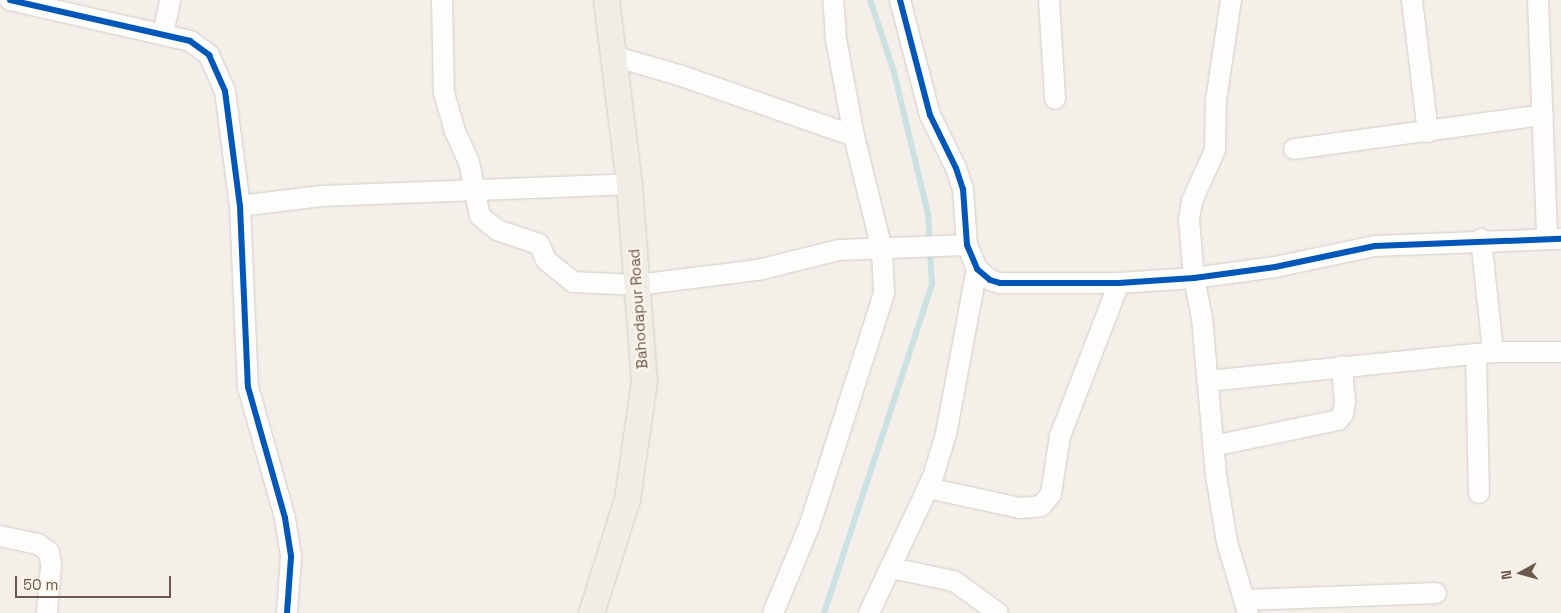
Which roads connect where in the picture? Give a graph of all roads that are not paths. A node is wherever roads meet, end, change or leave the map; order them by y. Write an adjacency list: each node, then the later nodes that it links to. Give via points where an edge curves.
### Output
1 (170, 0): 11 (street)
2 (442, 0): 19 (street, via 444,93)
3 (606, 0): 12 (main road, Bahodapur Road)
4 (833, 0): 16 (street, via 836,40)
5 (900, 0): 23 (street, via 930,115 963,190)
6 (1048, 0): 13 (street)
7 (1230, 0): 26 (street, via 1216,100 1216,150 1192,201 1189,220)
8 (1412, 0): 15 (street)
9 (1538, 0): 14 (street)
10 (17, 1): 11 (street)
11 (164, 34): 20 (street, via 190,41 209,55 225,91)
12 (613, 56): 16 (street, via 679,75); 18 (main road, Bahodapur Road)
13 (1055, 99)
14 (1543, 115): 15 (street); 22 (street)
15 (1428, 132): 17 (street)
16 (854, 136): 24 (street)
17 (1294, 149)
18 (629, 184): 19 (street); 28 (main road, Bahodapur Road)
19 (477, 190): 20 (street, via 322,196); 28 (street, via 476,207 480,216 497,230 538,244 546,260 573,282)
20 (240, 206): 41 (street, via 248,387 285,518 291,557)
21 (1481, 239): 22 (street); 26 (street, via 1374,246 1275,267); 30 (street)
22 (1554, 239)
23 (959, 245): 24 (street); 25 (street)
24 (882, 250): 28 (street, via 839,250 758,270); 43 (street, via 884,293 864,362 810,524)
25 (976, 268): 27 (street, via 990,280 1000,283); 34 (street, via 946,434)
26 (1194, 278): 27 (street); 32 (street, via 1202,318)
27 (1119, 283): 34 (street, via 1060,436 1051,494 1041,506 1020,508)
28 (636, 285): 42 (main road, Bahodapur Road, via 644,381 627,499)
29 (1561, 352): 30 (street)
30 (1484, 353): 31 (street); 35 (street)
31 (1342, 366): 32 (street); 33 (street, via 1345,402 1338,420)
32 (1208, 382): 33 (street)
33 (1213, 446): 39 (street, via 1227,542)
34 (928, 488): 37 (street)
35 (1479, 493)
36 (0, 536): 40 (street, via 38,544 49,552)
37 (891, 568): 44 (street); 45 (street, via 954,581)
38 (1436, 594): 39 (street)
39 (1247, 607)
40 (47, 613)
41 (287, 613)
42 (591, 613)
43 (773, 613)
44 (869, 613)
45 (998, 613)

